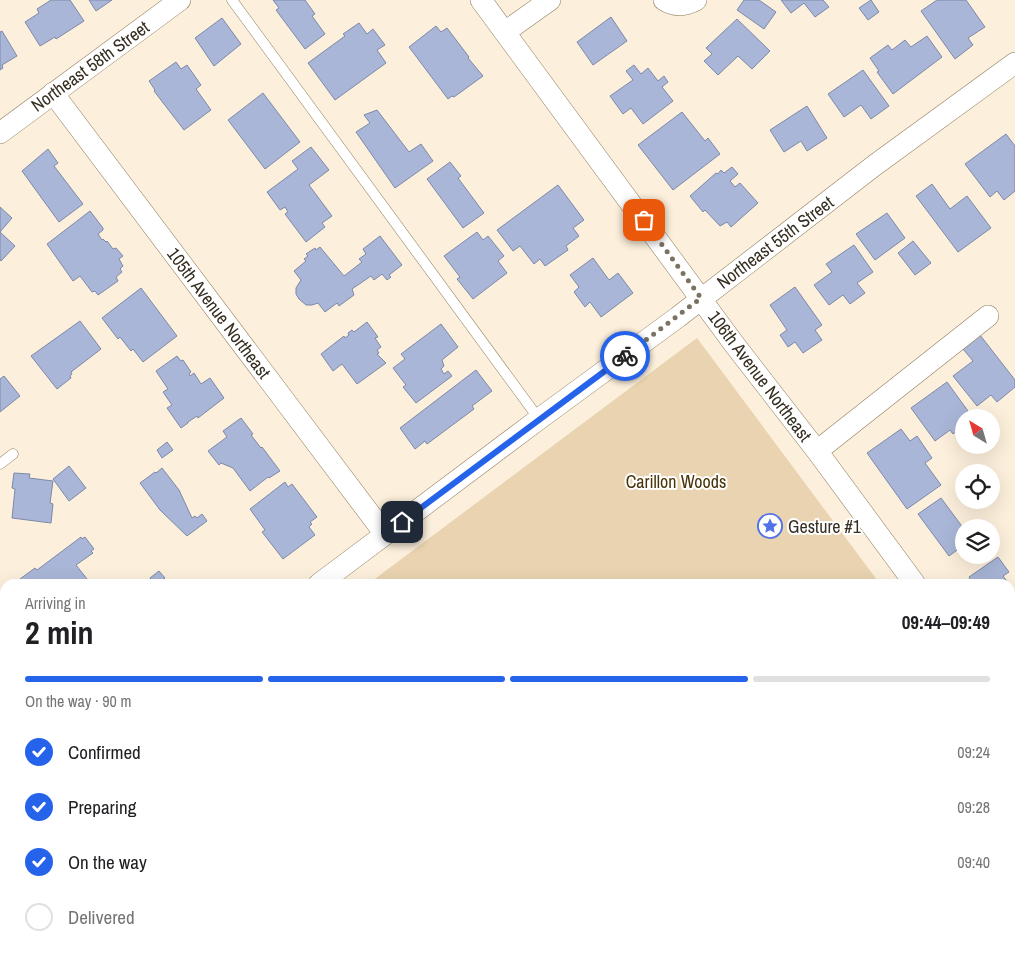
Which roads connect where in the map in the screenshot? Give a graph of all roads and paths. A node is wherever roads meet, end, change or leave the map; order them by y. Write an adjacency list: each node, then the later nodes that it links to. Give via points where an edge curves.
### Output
1 (180, 0): 9 (street, Northeast 58th Street)
2 (232, 0): 13 (lane)
3 (481, 0): 7 (street, 106th Avenue Northeast)
4 (550, 0): 7 (street)
5 (664, 0): 6 (street, via 678,5)
6 (696, 0)
7 (505, 32): 11 (street, 106th Avenue Northeast)
8 (1015, 63): 11 (street, Northeast 55th Street)
9 (53, 93): 10 (street, Northeast 58th Street); 17 (street, 105th Avenue Northeast)
10 (0, 133)
11 (701, 298): 13 (street, Northeast 55th Street); 14 (street, 106th Avenue Northeast)
12 (988, 316): 14 (street)
13 (539, 419): 17 (street, Northeast 55th Street)
14 (817, 451): 19 (street, 106th Avenue Northeast)
15 (13, 454): 16 (lane)
16 (0, 464)
17 (385, 534): 18 (street, Northeast 55th Street)
18 (326, 579)
19 (911, 579)

